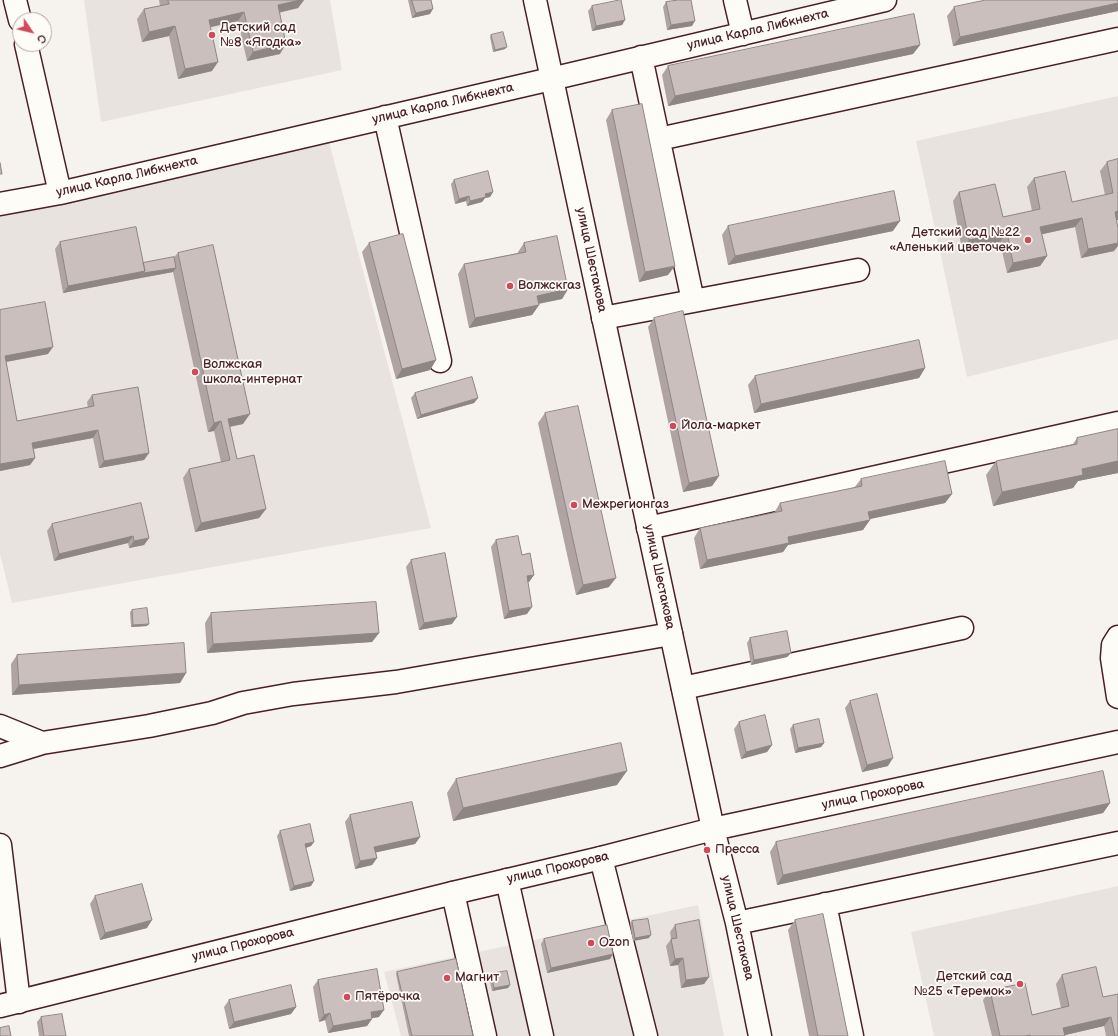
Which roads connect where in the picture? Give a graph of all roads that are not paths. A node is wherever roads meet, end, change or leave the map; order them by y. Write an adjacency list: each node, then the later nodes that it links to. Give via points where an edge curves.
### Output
1 (16, 0): 5 (street)
2 (535, 0): 10 (street, улица Шестакова)
3 (735, 0): 6 (street)
4 (885, 0): 6 (street, улица Карла Либкнехта)
5 (18, 12)
6 (743, 34): 9 (street, улица Карла Либкнехта)
7 (1118, 39): 12 (street)
8 (28, 52): 13 (street)
9 (641, 57): 10 (street, улица Карла Либкнехта); 12 (street)
10 (552, 79): 11 (street, улица Карла Либкнехта); 17 (street, улица Шестакова)
11 (385, 117): 13 (street, улица Карла Либкнехта); 18 (street)
12 (659, 139): 16 (street)
13 (60, 193): 14 (street, улица Карла Либкнехта)
14 (0, 204)
15 (858, 270): 16 (street)
16 (692, 301): 17 (street)
17 (603, 318): 20 (street, улица Шестакова)
18 (440, 361)
19 (1118, 423): 20 (street)
20 (648, 528): 22 (street, улица Шестакова)
21 (962, 628): 24 (street)
22 (671, 634): 24 (street, улица Шестакова); 28 (street, via 396,682 293,694 243,703 212,713 149,726)
23 (1118, 637): 25 (street, via 1113,645 1112,658)
24 (683, 688): 30 (street, улица Шестакова)
25 (1118, 696)
26 (0, 726): 28 (street)
27 (1118, 742): 30 (street, улица Прохорова)
28 (42, 744): 29 (street)
29 (0, 756)
30 (713, 829): 33 (street, улица Прохорова); 37 (street, улица Шестакова)
31 (1118, 843): 36 (street)
32 (0, 845): 38 (street)
33 (601, 858): 34 (street, улица Прохорова); 41 (street)
34 (507, 880): 35 (street, улица Прохорова); 40 (street)
35 (453, 892): 38 (street, улица Прохорова); 39 (street)
36 (825, 904): 37 (street); 43 (street)
37 (737, 923): 42 (street, улица Шестакова)
38 (9, 1004)
39 (485, 1036)
40 (542, 1036)
41 (646, 1036)
42 (760, 1036)
43 (852, 1036)

